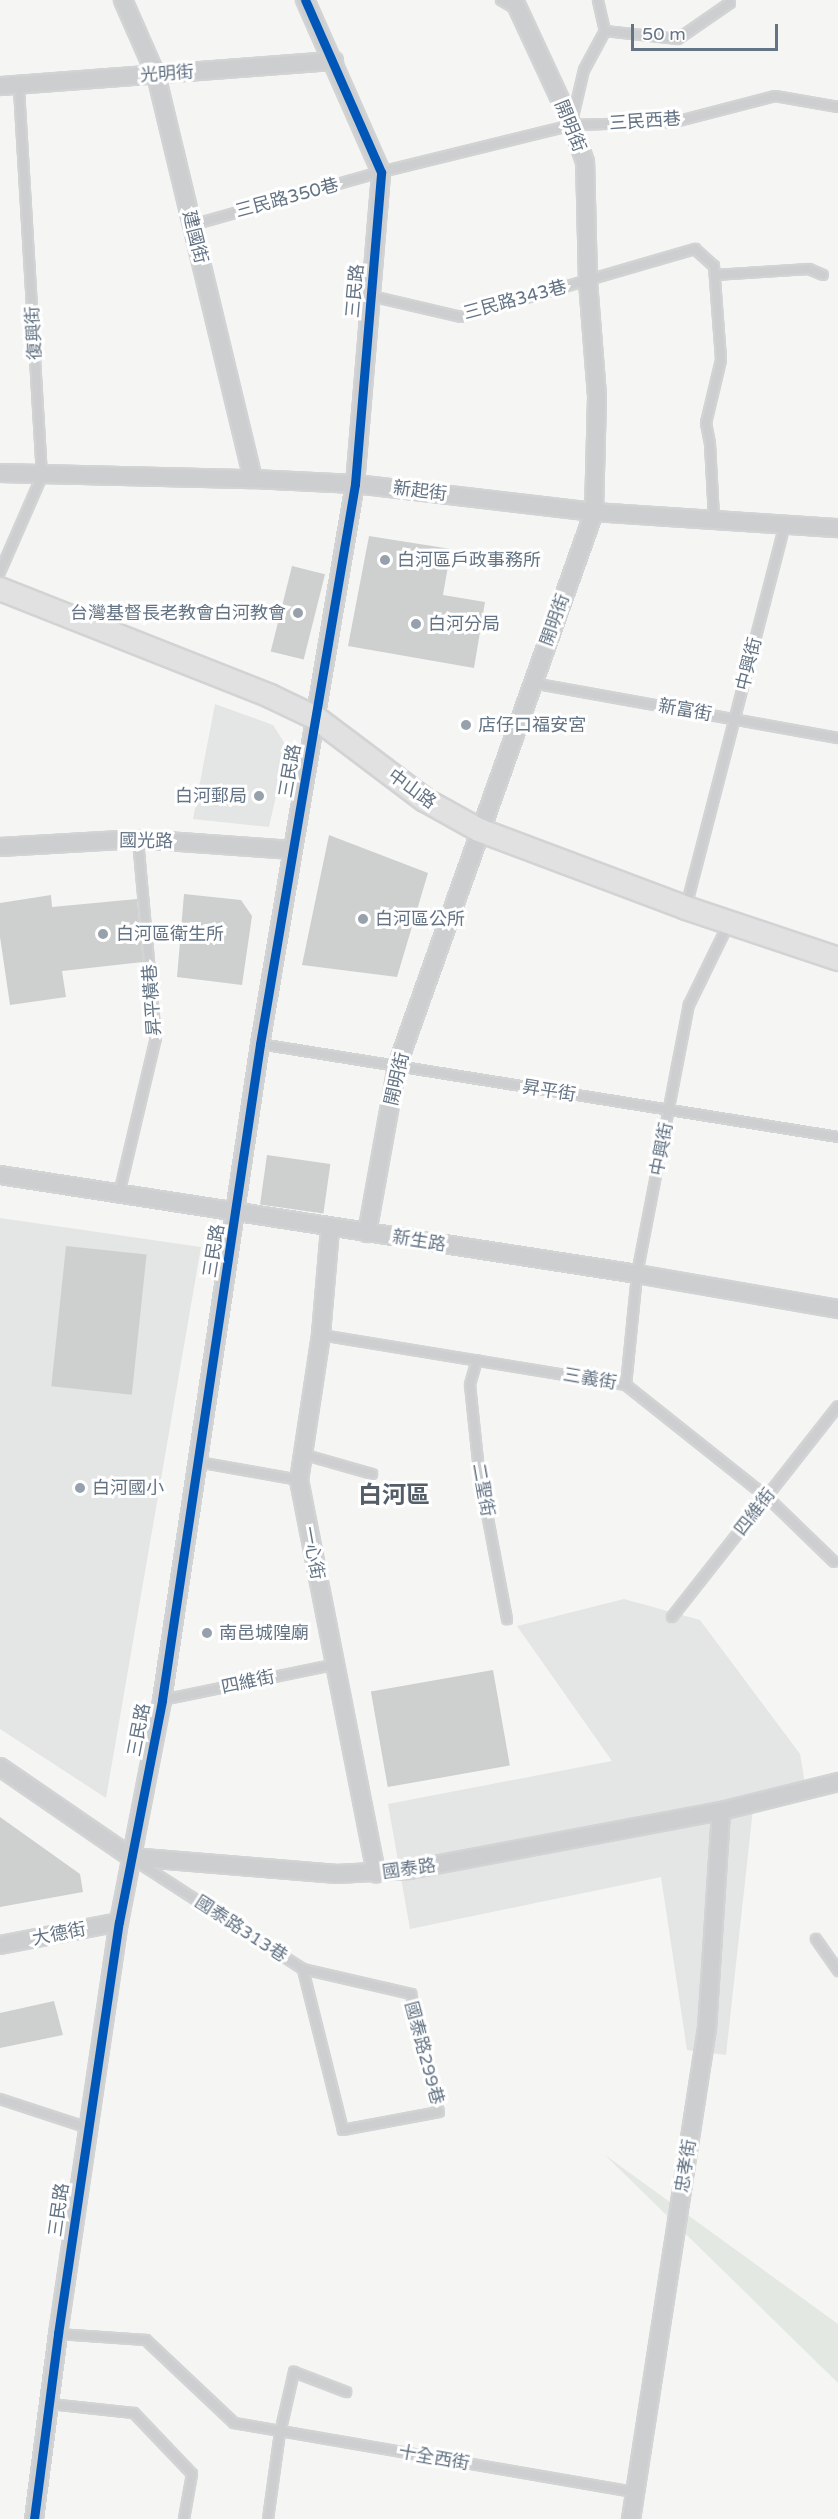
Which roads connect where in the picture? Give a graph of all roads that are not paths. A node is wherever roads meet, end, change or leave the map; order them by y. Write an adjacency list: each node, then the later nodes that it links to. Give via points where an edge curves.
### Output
1 (123, 0): 9 (street, 建國街)
2 (305, 0): 8 (street, 三民路)
3 (501, 0): 6 (lane)
4 (598, 0): 7 (lane)
5 (730, 0): 7 (lane, via 678,39)
6 (516, 5): 13 (street, 開明街)
7 (605, 31): 13 (lane, via 584,70)
8 (334, 61): 9 (street, 光明街); 14 (street, 三民路)
9 (156, 75): 10 (street, 光明街); 15 (street, 建國街)
10 (19, 85): 11 (street, 光明街); 21 (lane, 復興街)
11 (0, 86)
12 (838, 107): 13 (lane, 三民西巷, via 775,96 675,122)
13 (572, 125): 14 (lane, 三民西巷); 18 (street, 開明街, via 585,162)
14 (381, 172): 15 (lane, 三民路350巷); 19 (street, 三民路)
15 (192, 225): 22 (street, 建國街)
16 (823, 274): 17 (lane, via 809,269)
17 (715, 275): 18 (lane, 三民路343巷, via 714,266 695,249); 25 (lane, via 721,360 706,423)
18 (588, 281): 19 (lane, 三民路343巷, via 460,317); 24 (street, 開明街, via 597,396)
19 (371, 296): 23 (street, 三民路)
20 (0, 473): 21 (street, 新起街)
21 (42, 476): 22 (street, 新起街); 28 (lane, 復興街)
22 (253, 479): 23 (street, 新起街)
23 (355, 484): 24 (street, 新起街); 31 (street, 三民路)
24 (594, 512): 25 (street, 新起街); 30 (street, 開明街)
25 (714, 519): 26 (street, 新起街)
26 (785, 525): 27 (street, 新起街); 32 (lane, 中興街)
27 (838, 528)
28 (0, 572)
29 (0, 590): 31 (street, 中山路, via 270,696)
30 (532, 683): 32 (lane, 新富街); 34 (street, 開明街)
31 (316, 718): 34 (street, 中山路, via 425,800); 37 (street, 三民路)
32 (735, 719): 33 (lane, 新富街); 38 (lane, 中興街)
33 (838, 738)
34 (479, 830): 38 (street, 中山路); 42 (street, 開明街)
35 (138, 838): 36 (street, 國光路); 37 (street, 國光路); 46 (lane, 昇平橫巷, via 156,1038)
36 (0, 847)
37 (293, 850): 41 (street, 三民路)
38 (686, 908): 39 (street, 中山路)
39 (729, 922): 40 (street, 中山路); 43 (lane, 中興街, via 689,1005)
40 (838, 959)
41 (260, 1044): 42 (lane, 昇平街); 47 (street, 三民路)
42 (397, 1066): 43 (lane, 昇平街); 49 (street, 開明街)
43 (670, 1111): 44 (lane, 昇平街); 50 (lane, 中興街)
44 (838, 1137)
45 (0, 1175): 46 (street, 新生路)
46 (119, 1194): 47 (street, 新生路)
47 (236, 1213): 48 (street, 新生路); 57 (street, 三民路)
48 (330, 1228): 49 (street, 新生路); 52 (street, 一心街)
49 (367, 1233): 50 (street, 新生路)
50 (637, 1274): 51 (street, 新生路); 54 (lane, 中興街)
51 (838, 1309)
52 (321, 1335): 53 (lane, 三義街); 56 (street, 一心街)
53 (477, 1360): 54 (lane, 三義街); 63 (lane, 二聖街, via 470,1385 479,1471)
54 (626, 1385): 60 (lane, 三義街)
55 (838, 1406): 60 (lane, 四維街)
56 (302, 1454): 58 (lane); 59 (street, 一心街)
57 (198, 1462): 59 (lane); 65 (street, 三民路)
58 (372, 1474)
59 (299, 1480): 64 (street, 一心街)
60 (767, 1497): 61 (lane, 三義街); 62 (lane, 四維街)
61 (834, 1562)
62 (672, 1617)
63 (507, 1619)
64 (333, 1665): 65 (lane, 四維街); 70 (street, 一心街)
65 (162, 1700): 69 (street, 三民路)
66 (0, 1767): 69 (street, 國泰路)
67 (838, 1782): 68 (street, 國泰路)
68 (721, 1811): 70 (street, 國泰路); 83 (street, 忠孝街, via 707,2029)
69 (131, 1857): 70 (street, 國泰路); 71 (street, 三民路); 74 (lane, 國泰路313巷)
70 (375, 1874)
71 (119, 1922): 73 (street, 大德街); 77 (street, 三民路)
72 (816, 1939): 75 (lane)
73 (0, 1945)
74 (303, 1969): 78 (lane, 國泰路313巷); 78 (lane, 國泰路299巷, via 411,1994 440,2112)
75 (838, 1971)
76 (0, 2099): 77 (lane)
77 (88, 2128): 79 (street, 三民路)
78 (342, 2130)
79 (58, 2334): 81 (street, 三民路); 82 (lane, 十全西街, via 146,2340 234,2423)
80 (346, 2392): 82 (lane, via 294,2372)
81 (50, 2404): 84 (street, 三民路); 85 (lane, via 134,2412 192,2474)
82 (280, 2433): 83 (lane, 十全西街); 86 (lane)
83 (635, 2492): 87 (street, 忠孝街)
84 (34, 2519)
85 (184, 2519)
86 (268, 2519)
87 (631, 2519)

